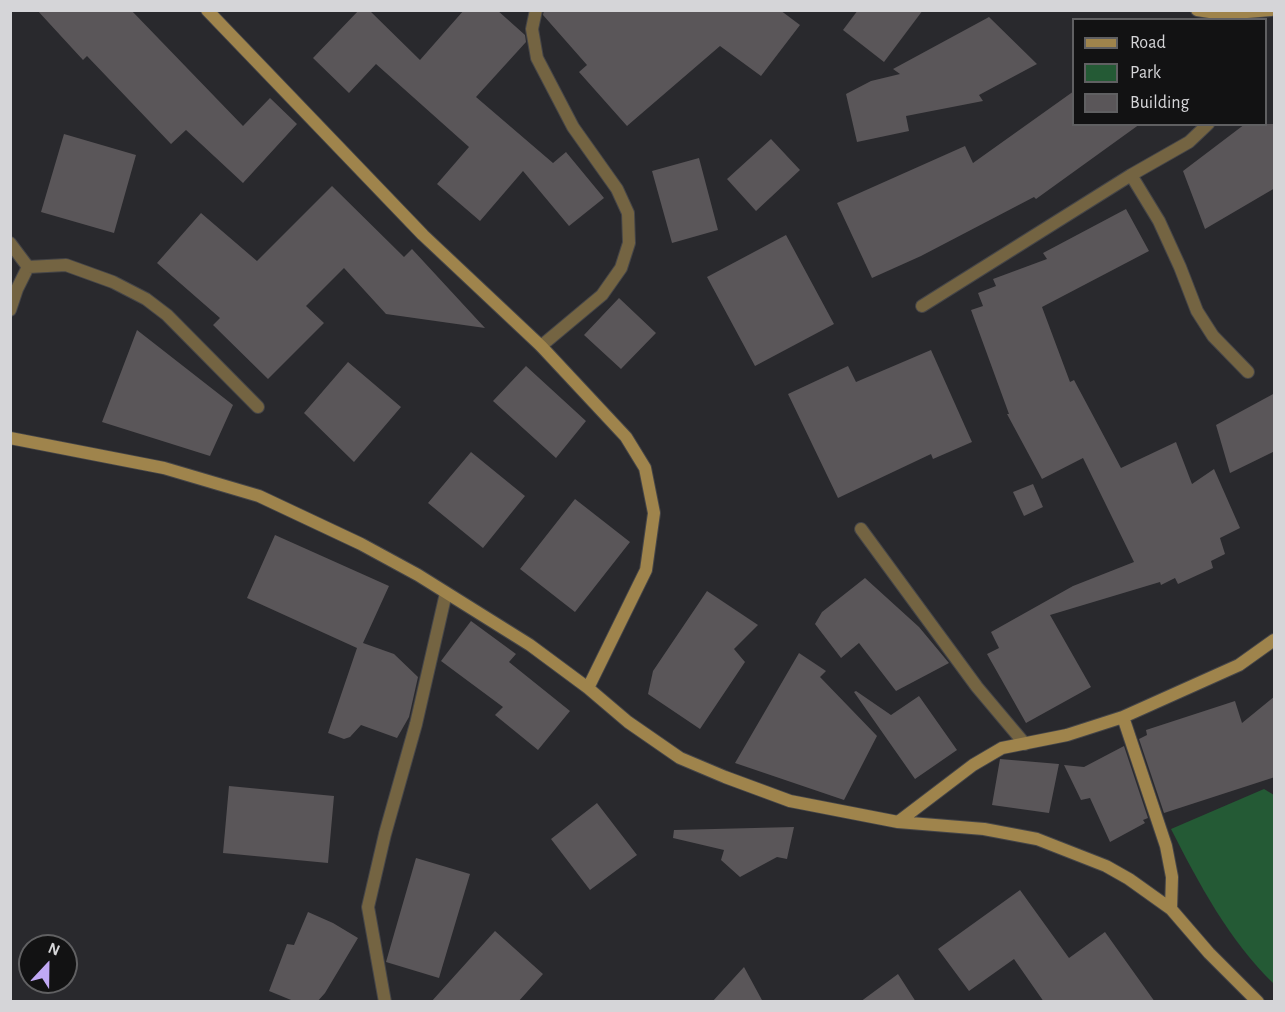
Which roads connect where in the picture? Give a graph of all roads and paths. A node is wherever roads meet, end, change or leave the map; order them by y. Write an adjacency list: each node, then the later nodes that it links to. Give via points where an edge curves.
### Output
1 (207, 10): 11 (street, via 423,235)
2 (536, 10): 11 (street, via 532,29 537,58 573,127 617,189 628,213 629,243 621,268 602,295)
3 (1195, 10): 4 (street, via 1223,14)
4 (1271, 10)
5 (1206, 126): 6 (street, via 1189,142)
6 (1131, 175): 9 (street); 12 (street, via 1163,230 1197,310 1213,336)
7 (10, 243): 8 (street)
8 (28, 267): 10 (street); 13 (street, via 66,265 146,299 167,315)
9 (922, 306)
10 (10, 310)
11 (541, 346): 18 (street, via 626,437 645,468 654,513 646,570)
12 (1248, 372)
13 (258, 407)
14 (10, 438): 16 (street, via 164,468 259,496 361,544)
15 (861, 529): 20 (street)
16 (446, 593): 18 (street, via 530,645); 23 (street, via 368,907)
17 (1275, 640): 19 (street, via 1239,665)
18 (588, 688): 21 (street, via 658,744 704,769 790,801)
19 (1123, 717): 20 (street); 22 (street, via 1168,854)
20 (1025, 744): 21 (street, via 1002,748 973,765)
21 (898, 822): 22 (street, via 984,829 1037,839 1114,870)
22 (1171, 909): 24 (street)
23 (385, 1002)
24 (1258, 1002)

